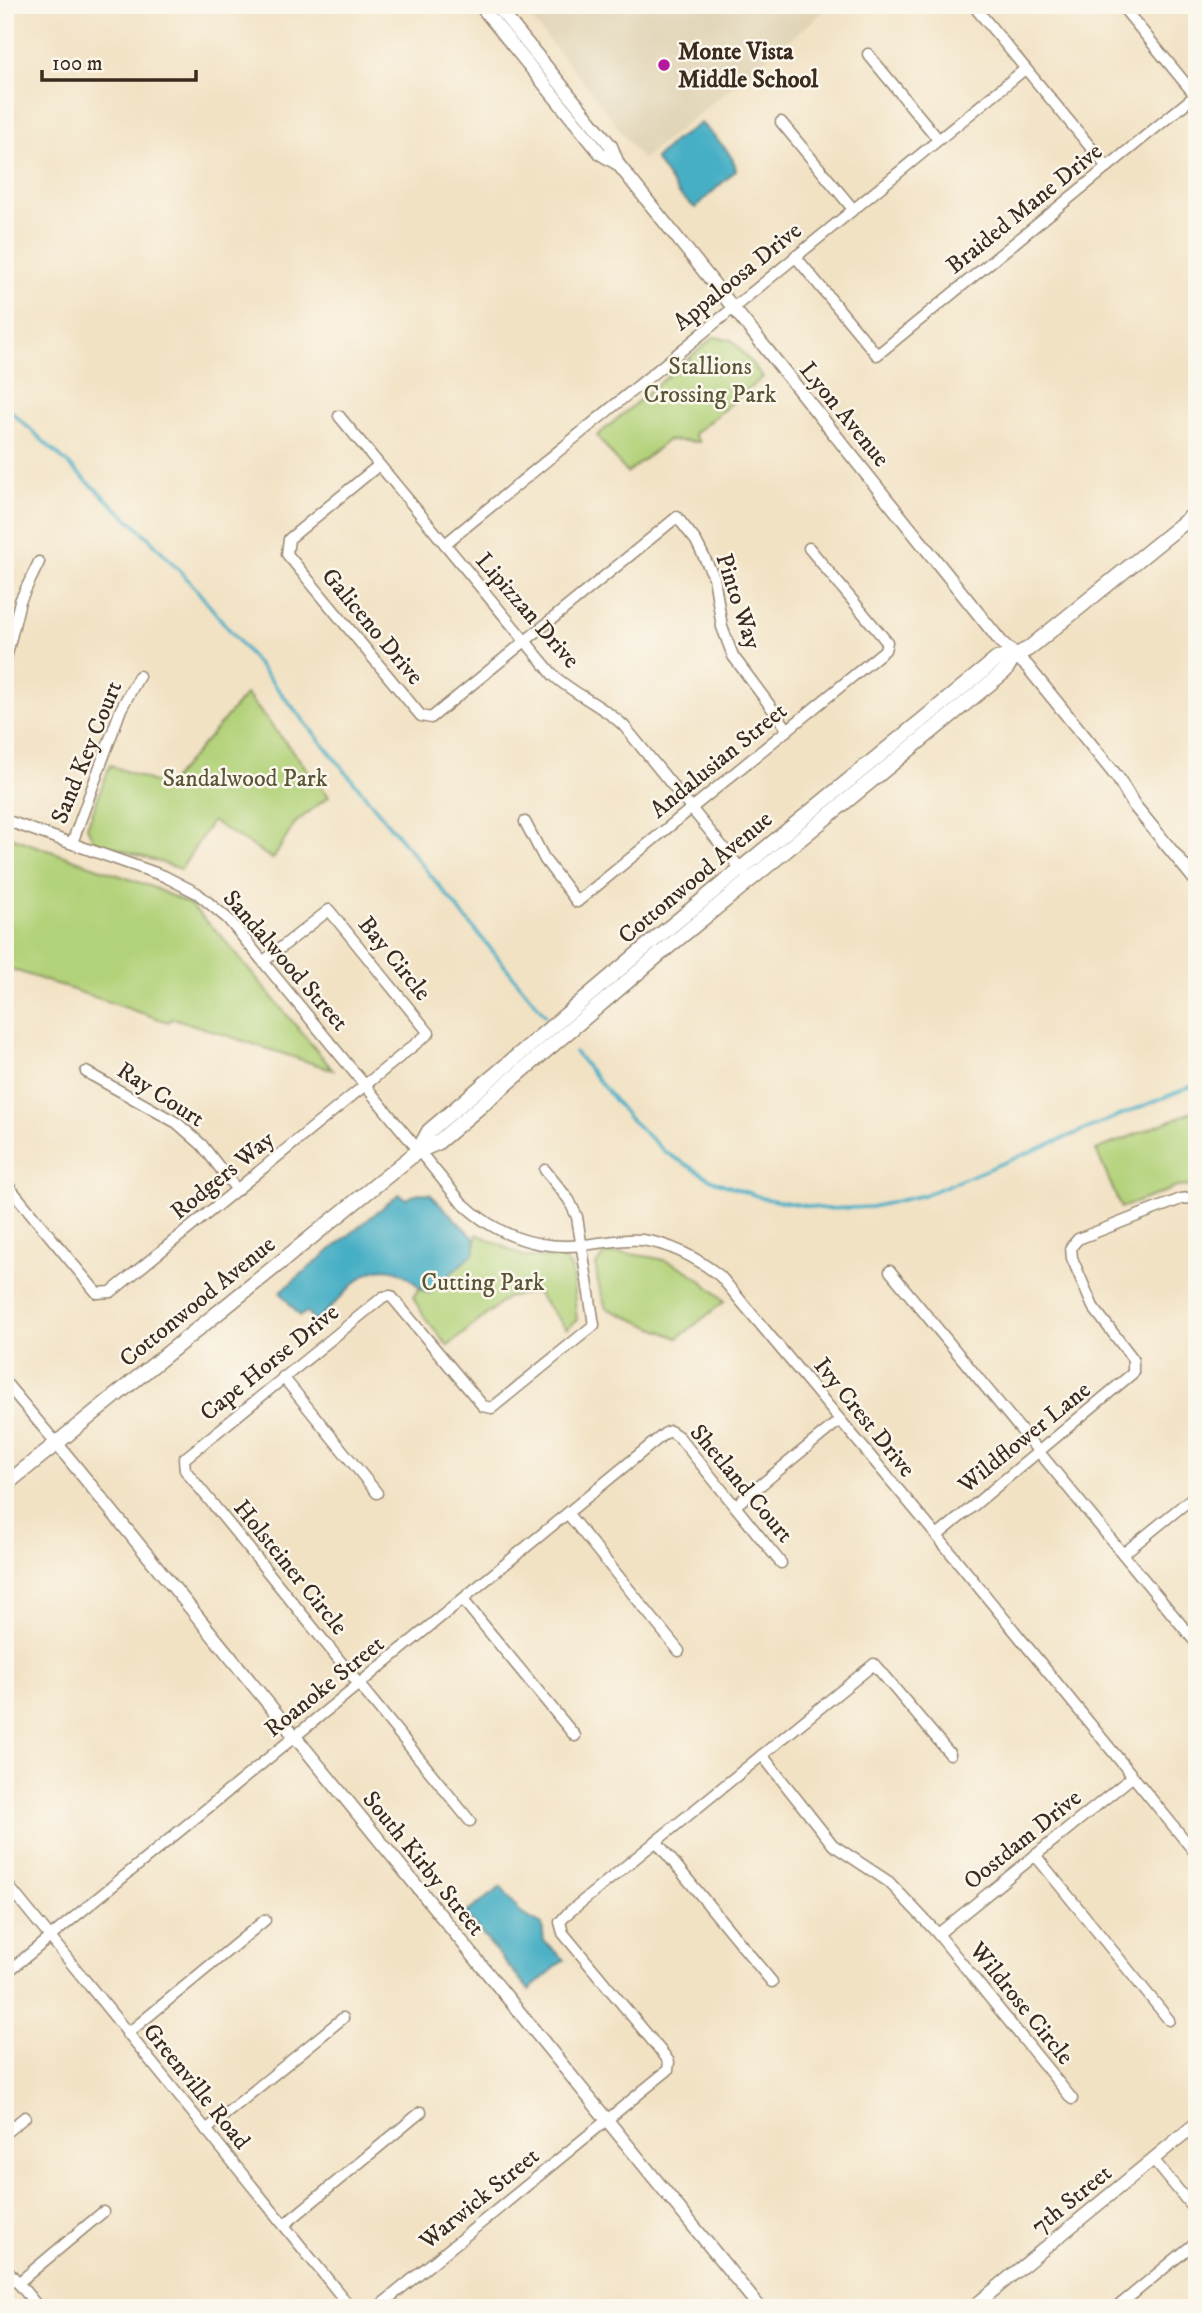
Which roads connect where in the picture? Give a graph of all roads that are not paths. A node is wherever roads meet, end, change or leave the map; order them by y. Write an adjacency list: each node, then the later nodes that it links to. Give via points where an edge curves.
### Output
1 (480, 5): 10 (street, Lyon Avenue, via 601,154)
2 (496, 5): 10 (street, Lyon Avenue, via 611,146)
3 (973, 5): 6 (street)
4 (1121, 5): 7 (street)
5 (868, 54): 9 (street)
6 (1025, 69): 9 (street, Appaloosa Drive); 11 (street)
7 (1196, 94): 11 (street, Braided Mane Drive)
8 (781, 122): 12 (street)
9 (938, 139): 12 (street, Appaloosa Drive)
10 (618, 164): 14 (street, Lyon Avenue)
11 (1107, 167): 13 (street, Braided Mane Drive, via 877,355)
12 (853, 209): 13 (street, Appaloosa Drive)
13 (794, 256): 14 (street, Appaloosa Drive)
14 (733, 307): 18 (street, Appaloosa Drive); 22 (street, Lyon Avenue)
15 (339, 416): 16 (street, Lipizzan Drive)
16 (379, 465): 18 (street, Lipizzan Drive); 21 (street, Galiceno Drive, via 289,539 287,554 421,716 431,718)
17 (1197, 512): 22 (main road, Cottonwood Avenue)
18 (445, 544): 21 (street, Lipizzan Drive)
19 (809, 548): 25 (street, Andalusian Street, via 887,642 886,650)
20 (39, 562): 23 (street, via 20,601)
21 (524, 642): 25 (street, Pinto Way, via 677,517 696,541 714,577 722,627 733,656); 26 (street, Lipizzan Drive, via 566,687 624,726)
22 (1014, 656): 30 (main road, Cottonwood Avenue, via 1005,671); 31 (street, Lyon Avenue, via 1118,778 1134,805)
23 (5, 662)
24 (139, 677): 29 (street, Sand Key Court, via 121,709)
25 (788, 730): 26 (street, Andalusian Street)
26 (691, 809): 28 (street, Andalusian Street, via 578,902 545,860); 30 (street, Lipizzan Drive)
27 (5, 820): 29 (street, Sandalwood Street)
28 (525, 822)
29 (72, 843): 32 (street, Sandalwood Street, via 164,876 197,893 228,919)
30 (746, 875): 35 (main road, Cottonwood Avenue, via 429,1131)
31 (1197, 882)
32 (264, 961): 34 (street, Sandalwood Street); 34 (street, Bay Circle, via 329,910 429,1033)
33 (86, 1072): 38 (street, Ray Court, via 189,1132)
34 (365, 1085): 35 (street, Sandalwood Street); 38 (street, Rodgers Way)
35 (418, 1150): 40 (street, Ivy Crest Drive, via 461,1202 495,1228 534,1244); 46 (main road, Cottonwood Avenue)
36 (545, 1170): 40 (street, via 574,1208)
37 (5, 1182): 38 (street, Rodgers Way, via 97,1293 104,1294)
38 (237, 1190)
39 (1197, 1197): 47 (street, Wildflower Lane, via 1078,1239 1071,1247 1093,1307 1133,1359 1134,1369 1130,1378)
40 (582, 1246): 42 (street, Cape Horse Drive, via 594,1325 492,1408 483,1406 391,1296 383,1297); 44 (street, Ivy Crest Drive, via 643,1240 703,1262 736,1293)
41 (890, 1271): 47 (street)
42 (283, 1377): 48 (street, Cape Horse Drive, via 184,1459); 50 (street)
43 (5, 1382): 46 (street)
44 (840, 1420): 52 (street); 54 (street, Ivy Crest Drive)
45 (670, 1432): 52 (street, Shetland Court); 53 (street, Roanoke Street)
46 (57, 1444): 49 (main road, Cottonwood Avenue); 62 (street, South Kirby Street)
47 (1040, 1452): 54 (street, Wildflower Lane); 55 (street)
48 (185, 1470): 60 (street, Holsteiner Circle)
49 (5, 1486)
50 (377, 1493)
51 (1197, 1494): 55 (street)
52 (735, 1506): 56 (street, Shetland Court)
53 (568, 1514): 57 (street, Roanoke Street); 59 (street)
54 (937, 1536): 65 (street, Ivy Crest Drive)
55 (1123, 1554): 58 (street)
56 (781, 1563)
57 (464, 1600): 60 (street, Roanoke Street); 61 (street)
58 (1197, 1644)
59 (679, 1651)
60 (359, 1685): 62 (street, Roanoke Street); 66 (street, Holsteiner Circle)
61 (575, 1736)
62 (295, 1737): 73 (street, Roanoke Street); 82 (street, South Kirby Street)
63 (950, 1754): 64 (street, via 874,1664)
64 (762, 1755): 67 (street); 72 (street, Wildrose Circle, via 833,1845 889,1882)
65 (1132, 1777): 68 (street, Oostdam Drive); 69 (street, Ivy Crest Drive)
66 (471, 1821)
67 (656, 1841): 75 (street); 82 (street, Warwick Street, via 560,1922 563,1933 669,2062 668,2070)
68 (1035, 1855): 72 (street, Oostdam Drive); 77 (street)
69 (1197, 1855)
70 (10, 1889): 73 (street, Greenville Road)
71 (265, 1920): 78 (street)
72 (939, 1934): 79 (street, Wildrose Circle)
73 (50, 1938): 74 (street, Roanoke Street); 78 (street, Greenville Road)
74 (5, 1974)
75 (772, 1982)
76 (342, 2018): 84 (street)
77 (1170, 2020)
78 (127, 2034): 84 (street, Greenville Road)
79 (1072, 2099)
80 (421, 2112): 89 (street)
81 (25, 2117): 85 (street)
82 (606, 2121): 95 (street, Warwick Street); 96 (street, South Kirby Street)
83 (1197, 2123): 86 (street, 7th Street)
84 (206, 2130): 89 (street, Greenville Road)
85 (5, 2133)
86 (1153, 2159): 88 (street); 97 (street, 7th Street)
87 (103, 2212): 92 (street)
88 (1197, 2213)
89 (284, 2225): 94 (street, Greenville Road)
90 (1197, 2241): 98 (street)
91 (5, 2267): 92 (street)
92 (18, 2283): 93 (street)
93 (39, 2308)
94 (351, 2308)
95 (377, 2308)
96 (760, 2308)
97 (972, 2308)
98 (1116, 2308)

